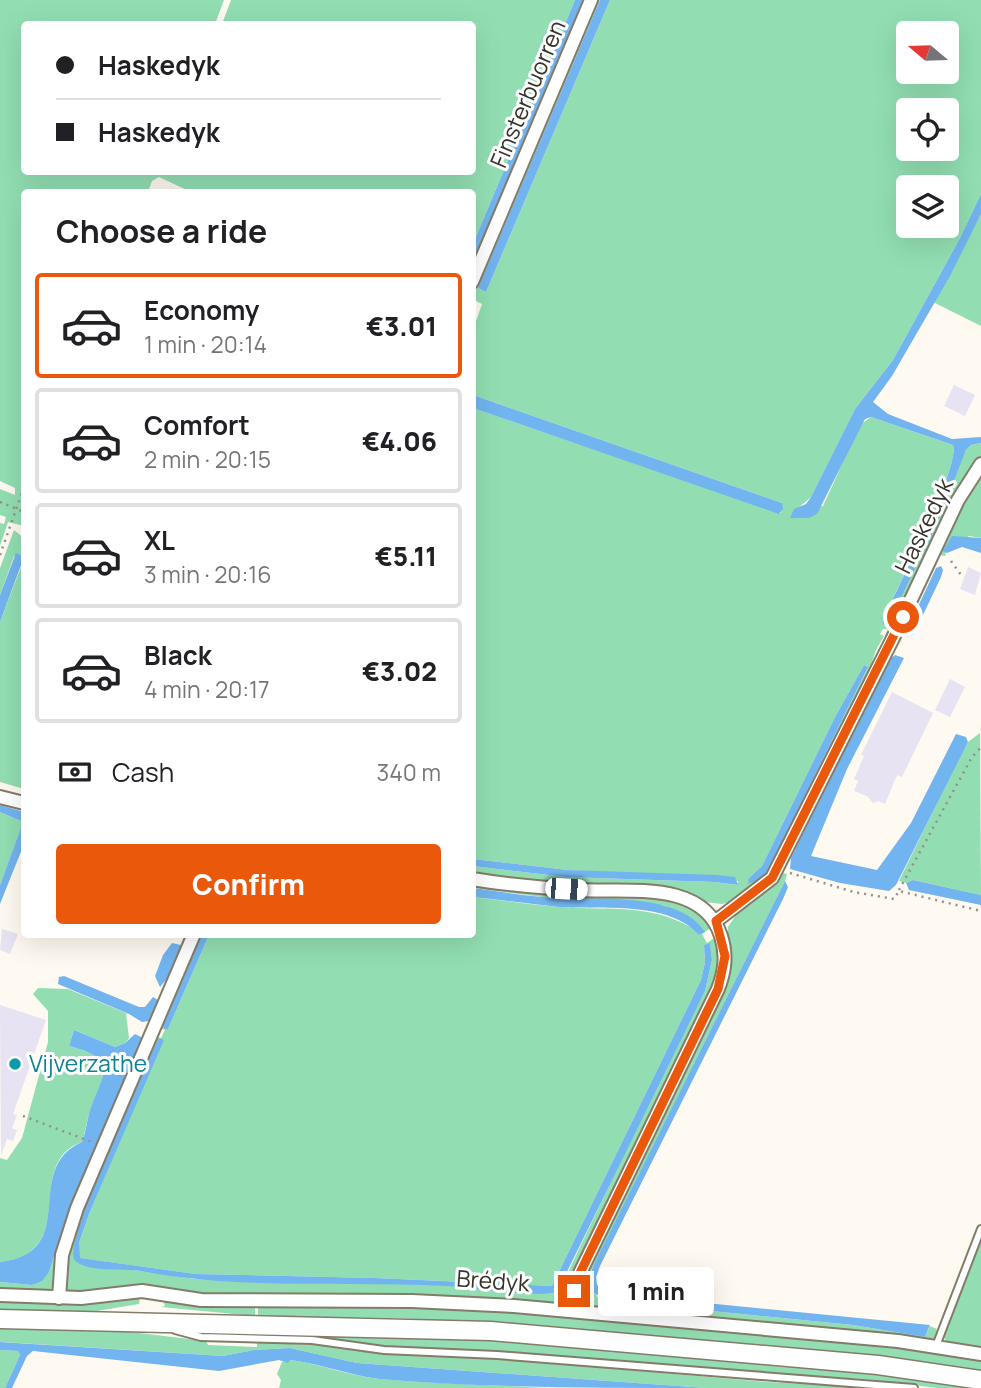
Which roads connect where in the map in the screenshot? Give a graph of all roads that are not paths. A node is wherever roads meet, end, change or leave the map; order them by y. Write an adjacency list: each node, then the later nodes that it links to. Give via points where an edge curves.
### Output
1 (590, 0): 2 (street, Finsterbuorren)
2 (476, 272)
3 (981, 464): 7 (street, Haskedyk, via 957,500 777,869 765,886)
4 (0, 797): 5 (street)
5 (21, 802)
6 (476, 880): 7 (street, via 673,894)
7 (716, 921): 12 (street, via 725,956 722,978 580,1273)
8 (192, 938): 11 (street, via 77,1208 62,1255)
9 (981, 1229): 15 (lane)
10 (0, 1295): 11 (street, Brédyk)
11 (59, 1298): 12 (street, Brédyk, via 142,1291 201,1300 426,1302)
12 (571, 1311): 15 (street, Brédyk)
13 (0, 1319): 14 (main road)
14 (153, 1324): 17 (main road, via 491,1331 878,1365); 18 (lane, via 201,1337 312,1340 384,1350)
15 (936, 1346): 16 (street, Brédyk)
16 (981, 1354)
17 (981, 1380)
18 (914, 1388)

